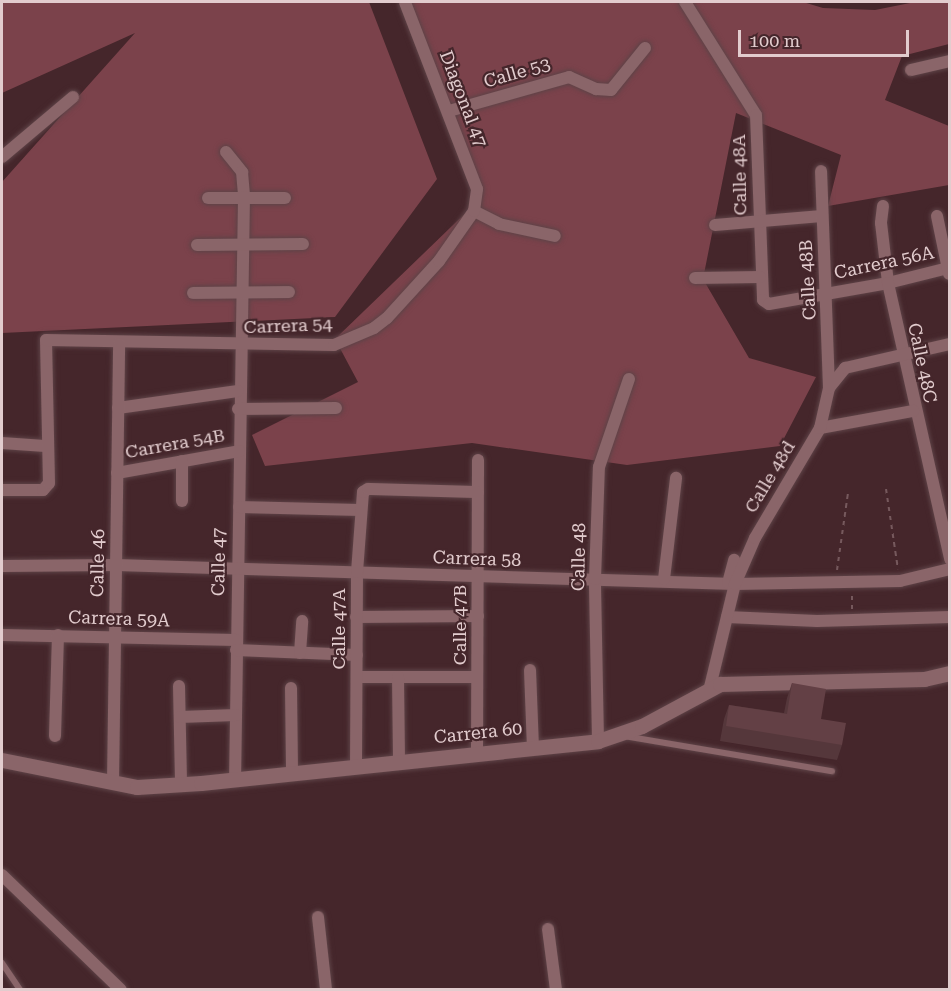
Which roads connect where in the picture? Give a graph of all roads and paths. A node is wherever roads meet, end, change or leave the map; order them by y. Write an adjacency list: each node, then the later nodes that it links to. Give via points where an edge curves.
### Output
1 (405, 2): 7 (street, Diagonal 47)
2 (685, 2): 18 (street, Calle 48A, via 756,115)
3 (645, 48): 7 (street, Calle 53, via 611,90 596,89 569,77)
4 (950, 61): 5 (street)
5 (911, 70)
6 (74, 97): 9 (street)
7 (449, 111): 15 (street, Diagonal 47, via 474,177)
8 (226, 152): 11 (street, Calle 47, via 242,172)
9 (2, 157)
10 (821, 171): 16 (street, Calle 48B)
11 (244, 197): 12 (street); 13 (street); 23 (street, Calle 47)
12 (208, 198)
13 (285, 198)
14 (883, 207): 27 (street, Calle 48C, via 881,223)
15 (474, 211): 20 (street, via 499,224); 35 (street, Carrera 54, via 439,261 374,328 334,345)
16 (822, 216): 18 (street); 31 (street, Calle 48B)
17 (937, 216): 24 (street)
18 (759, 223): 19 (street); 25 (street, Calle 48A)
19 (715, 225)
20 (555, 236)
21 (303, 244): 23 (street)
22 (197, 245): 23 (street)
23 (244, 245): 28 (street, Calle 47)
24 (949, 271): 27 (street, Carrera 56A)
25 (760, 277): 26 (street); 32 (street, Calle 48A)
26 (695, 278)
27 (888, 284): 31 (street, Carrera 56A); 36 (street, Calle 48C)
28 (244, 292): 29 (street); 30 (street); 35 (street, Calle 47)
29 (289, 292)
30 (193, 293)
31 (828, 293): 32 (street, Carrera 56A, via 769,304); 38 (street, Calle 48B)
32 (760, 296)
33 (119, 344): 35 (street, Carrera 54); 40 (street, Calle 46); 46 (street, Carrera 54, via 46,340)
34 (950, 344): 36 (street)
35 (242, 345): 39 (street, Calle 47)
36 (902, 356): 38 (street, via 844,368); 43 (street, Calle 48C)
37 (629, 379): 67 (street, Calle 48, via 599,466)
38 (829, 388): 44 (street, Calle 48d)
39 (238, 391): 40 (street); 42 (street, Calle 47)
40 (118, 408): 50 (street, Calle 46)
41 (336, 408): 42 (street)
42 (238, 409): 47 (street, Calle 47)
43 (913, 411): 44 (street); 59 (street, Calle 48C)
44 (820, 428): 72 (street, Calle 48d)
45 (2, 443): 46 (street)
46 (45, 446): 53 (street, via 48,483 43,490)
47 (238, 451): 49 (street, Carrera 54B); 57 (street, Calle 47)
48 (478, 460): 54 (street, Calle 47B)
49 (182, 461): 50 (street, Carrera 54B); 56 (street)
50 (117, 473): 61 (street, Calle 46)
51 (676, 478): 68 (street)
52 (886, 489): 70 (path)
53 (2, 490)
54 (478, 492): 58 (street, Calle 47A, via 368,489 363,492); 66 (street, Calle 47B)
55 (848, 493): 71 (path)
56 (182, 501)
57 (239, 507): 58 (street); 64 (street, Calle 47)
58 (360, 510): 65 (street, Calle 47A)
59 (950, 559)
60 (734, 560): 72 (street)
61 (116, 565): 62 (street, Carrera 58); 64 (street, Carrera 58); 81 (street, Calle 46)
62 (2, 566)
63 (950, 569): 70 (street, Carrera 58)
64 (237, 571): 65 (street, Carrera 58); 82 (street, Calle 47)
65 (357, 572): 66 (street, Carrera 58); 74 (street, Calle 47A)
66 (478, 578): 67 (street, Carrera 58); 73 (street, Calle 47B)
67 (596, 579): 68 (street, Carrera 58); 97 (street, Calle 48)
68 (664, 579): 72 (street, Carrera 58)
69 (852, 581): 70 (street, Carrera 58); 71 (street, Carrera 58); 77 (path)
70 (900, 581)
71 (835, 582): 72 (street, Carrera 58)
72 (732, 583): 75 (street)
73 (478, 616): 74 (street); 87 (street, Calle 47B)
74 (356, 617): 84 (street, Calle 47A)
75 (727, 617): 77 (street); 91 (street)
76 (950, 617): 77 (street)
77 (852, 619)
78 (303, 621): 83 (street)
79 (2, 635): 80 (street, Carrera 59A)
80 (58, 635): 81 (street, Carrera 59A); 96 (street)
81 (114, 637): 82 (street, Carrera 59A); 106 (street, Calle 46)
82 (236, 645): 83 (street, Carrera 59A); 93 (street, Calle 47)
83 (300, 653): 84 (street, Carrera 59A)
84 (357, 655): 88 (street, Calle 47A)
85 (530, 670): 98 (street)
86 (950, 673): 91 (street, Carrera 60, via 924,679)
87 (477, 676): 89 (street); 99 (street, Calle 47B)
88 (357, 677): 89 (street); 102 (street, Calle 47A)
89 (398, 677): 101 (street)
90 (179, 686): 94 (street)
91 (710, 687): 95 (street, Carrera 60, via 642,726)
92 (291, 688): 104 (street)
93 (236, 715): 94 (street); 105 (street, Calle 47)
94 (180, 717): 107 (street)
95 (617, 735): 97 (street, Carrera 60); 103 (lane)
96 (55, 736)
97 (598, 741): 98 (street, Carrera 60)
98 (533, 747): 99 (street, Carrera 60)
99 (477, 754): 101 (street, Carrera 60)
100 (2, 760): 106 (street, Carrera 60)
101 (399, 762): 102 (street, Carrera 60)
102 (356, 766): 104 (street, Carrera 60)
103 (832, 771)
104 (292, 773): 105 (street, Carrera 60)
105 (235, 780): 107 (street, Carrera 60)
106 (113, 783): 107 (street, Carrera 60)
107 (181, 785)
108 (2, 875): 113 (street)
109 (318, 917): 114 (street)
110 (548, 929): 115 (street)
111 (2, 963): 112 (lane)
112 (20, 990)
113 (121, 990)
114 (326, 990)
115 (556, 990)

